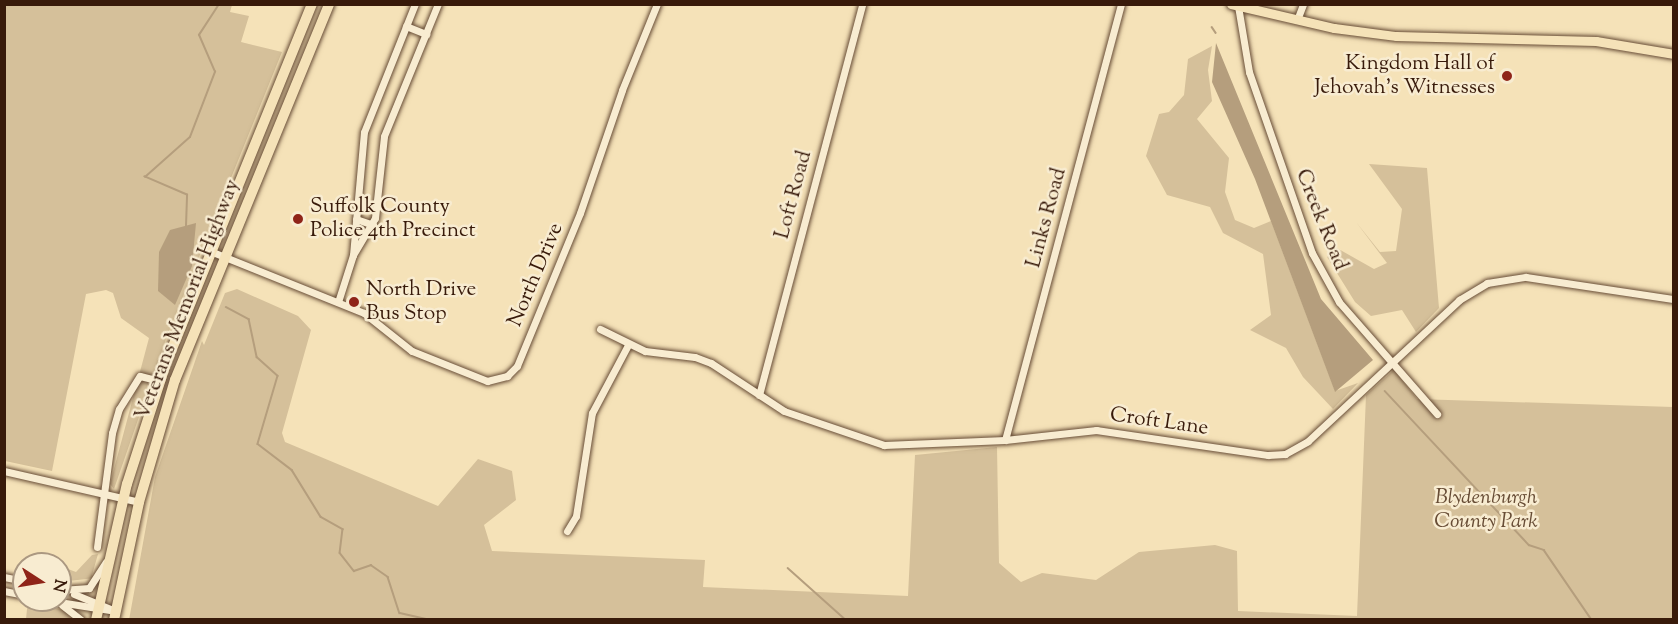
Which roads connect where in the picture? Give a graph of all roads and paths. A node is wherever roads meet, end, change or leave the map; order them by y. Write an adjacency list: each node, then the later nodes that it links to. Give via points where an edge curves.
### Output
1 (312, 4): 16 (highway, Veterans Memorial Highway)
2 (329, 4): 18 (highway, Veterans Memorial Highway)
3 (415, 4): 11 (street)
4 (438, 4): 12 (street)
5 (657, 4): 20 (street, North Drive, via 622,90 580,213 517,366 507,376 487,381 412,351 396,342 376,319)
6 (862, 4): 25 (street, Loft Road)
7 (1121, 4): 27 (street, Links Road)
8 (1303, 4): 10 (street)
9 (1235, 5): 10 (main road); 23 (street, Creek Road, via 1249,72 1312,253 1339,302)
10 (1297, 20): 13 (main road, via 1396,36 1596,41)
11 (406, 26): 12 (street); 14 (street, via 364,132)
12 (426, 34): 15 (street, via 382,141)
13 (1674, 54)
14 (356, 219): 15 (street); 17 (street)
15 (373, 225): 17 (street)
16 (210, 251): 18 (street, North Drive); 24 (highway, Veterans Memorial Highway)
17 (353, 255): 20 (street)
18 (224, 256): 20 (street, North Drive); 31 (highway, Veterans Memorial Highway, via 175,380)
19 (1674, 299): 23 (street, Croft Lane, via 1533,277 1501,279 1472,290 1459,300)
20 (338, 302)
21 (600, 329): 22 (street, Croft Lane)
22 (628, 345): 25 (street, Croft Lane, via 695,357); 32 (street, via 592,413 576,516)
23 (1395, 362): 26 (street, Creek Road); 27 (street, Croft Lane, via 1308,441 1285,454 1268,456 1096,430)
24 (160, 381): 29 (street, via 140,376 130,386 112,433); 30 (highway, Veterans Memorial Highway)
25 (759, 395): 27 (street, Croft Lane, via 784,411 884,445)
26 (1437, 414)
27 (1005, 440)
28 (4, 471): 29 (street)
29 (104, 494): 30 (street); 33 (street)
30 (123, 498): 31 (street); 34 (highway, Veterans Memorial Highway)
31 (139, 502): 39 (highway, Veterans Memorial Highway)
32 (567, 531)
33 (97, 547)
34 (110, 554): 35 (street, via 89,588); 38 (highway, Veterans Memorial Highway)
35 (72, 589)
36 (72, 597): 38 (street)
37 (72, 606): 38 (street)
38 (98, 611): 39 (street)
39 (115, 615)

